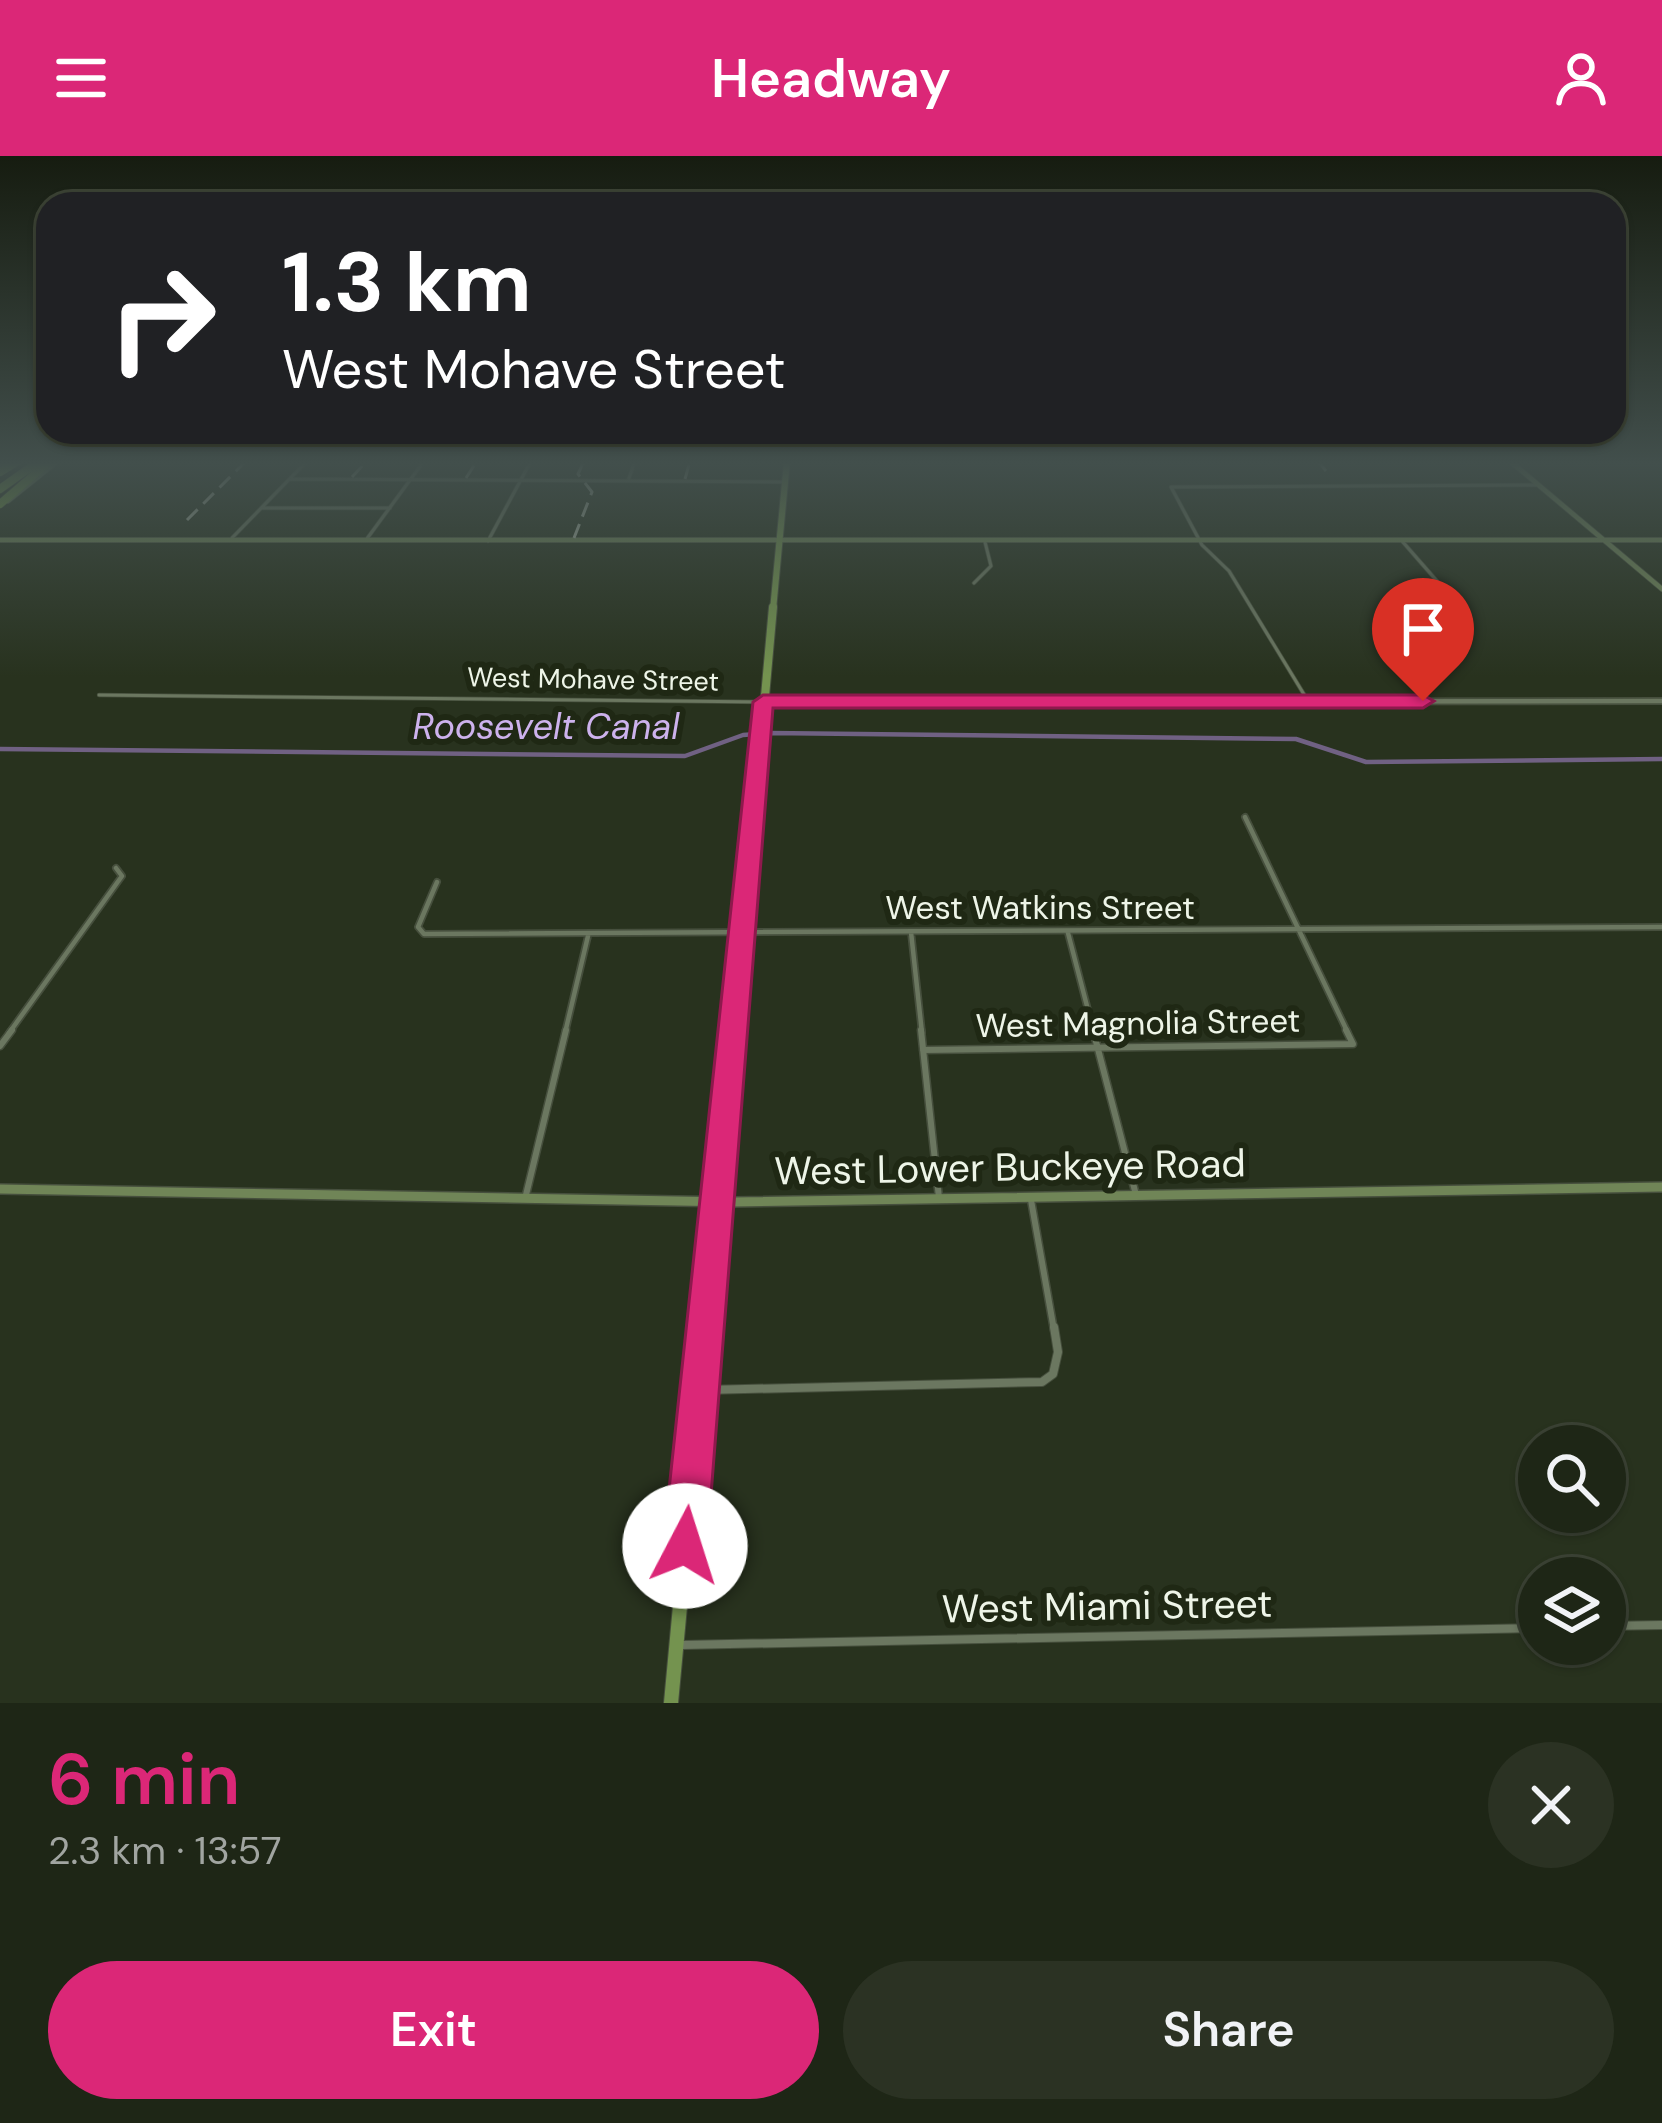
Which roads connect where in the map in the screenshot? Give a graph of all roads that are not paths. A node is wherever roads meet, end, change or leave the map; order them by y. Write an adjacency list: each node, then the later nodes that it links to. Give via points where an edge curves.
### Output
1 (237, 533): 8 (street)
2 (371, 533): 9 (street)
3 (492, 533): 12 (street)
4 (779, 533): 16 (main road)
5 (1195, 533): 15 (street)
6 (1596, 533): 10 (main road)
7 (0, 538): 8 (main road)
8 (231, 539): 9 (main road)
9 (366, 540): 12 (main road)
10 (1604, 540): 11 (main road); 13 (main road); 18 (main road)
11 (1662, 540)
12 (488, 541): 16 (main road)
13 (1402, 541): 15 (main road); 19 (street)
14 (985, 542): 15 (main road); 16 (main road); 17 (street, via 991,566)
15 (1200, 542): 21 (street, via 1229,571)
16 (778, 543): 23 (main road)
17 (974, 583)
18 (1662, 589)
19 (1457, 604)
20 (99, 695): 23 (street, West Mohave Street)
21 (1308, 701): 22 (street, West Mohave Street); 23 (street, West Mohave Street)
22 (1662, 701)
23 (763, 702): 31 (main road)
24 (1245, 817): 28 (street)
25 (116, 868): 33 (street, via 122,876)
26 (437, 882): 32 (street, West Watkins Street, via 418,932)
27 (1662, 927): 28 (street, West Watkins Street)
28 (1299, 928): 29 (street, West Watkins Street); 34 (street, West Magnolia Street, via 1353,1044)
29 (1067, 931): 30 (street, West Watkins Street); 34 (street)
30 (911, 932): 31 (street, West Watkins Street); 35 (street)
31 (741, 933): 32 (street, West Watkins Street); 42 (main road)
32 (588, 934): 41 (street)
33 (0, 1046)
34 (1097, 1048): 35 (street, West Magnolia Street); 38 (street)
35 (923, 1050): 40 (street)
36 (1662, 1187): 38 (main road, West Lower Buckeye Road)
37 (0, 1189): 41 (main road, West Lower Buckeye Road)
38 (1136, 1195): 39 (main road, West Lower Buckeye Road)
39 (1030, 1197): 40 (main road, West Lower Buckeye Road); 43 (street, via 1058,1352 1053,1374 1024,1384)
40 (939, 1198): 42 (main road, West Lower Buckeye Road)
41 (525, 1199): 42 (main road, West Lower Buckeye Road)
42 (715, 1202): 43 (main road)
43 (699, 1390): 47 (main road)
44 (1662, 1625): 45 (street)
45 (1626, 1626)
46 (1518, 1628): 47 (street, West Miami Street)
47 (676, 1645): 48 (main road)
48 (671, 1703)

